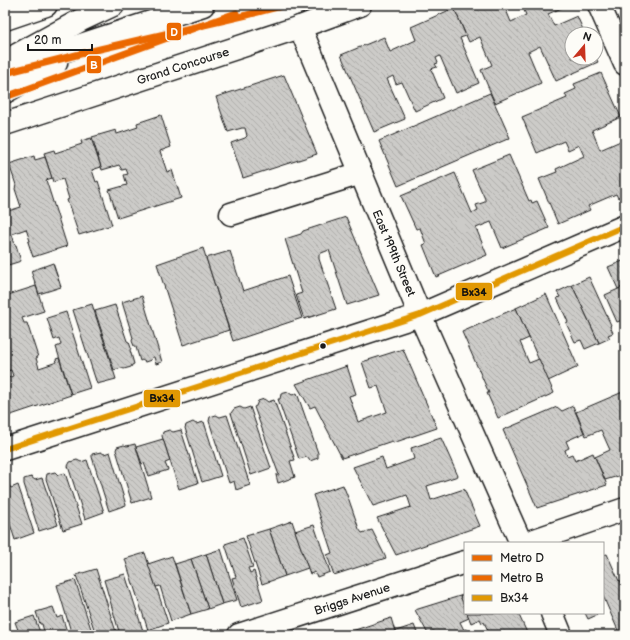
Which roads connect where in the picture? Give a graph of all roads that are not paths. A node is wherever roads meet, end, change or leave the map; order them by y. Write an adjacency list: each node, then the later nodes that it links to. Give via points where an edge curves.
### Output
1 (46, 5): 6 (street)
2 (113, 5): 9 (street)
3 (203, 5): 8 (street)
4 (360, 5): 7 (street, Grand Concourse)
5 (599, 5): 10 (street)
6 (5, 18)
7 (300, 27): 13 (street, Grand Concourse); 14 (street, East 199th Street)
8 (101, 38): 11 (street); 12 (street)
9 (5, 61)
10 (625, 64)
11 (5, 70)
12 (5, 92)
13 (5, 124)
14 (361, 173): 15 (street); 17 (street, East 199th Street)
15 (231, 214)
16 (625, 226): 17 (street)
17 (420, 315): 18 (street); 20 (street, East 199th Street)
18 (5, 449)
19 (625, 509): 21 (street)
20 (521, 542)
21 (529, 542)
22 (464, 562): 24 (street, Briggs Avenue)
23 (552, 614): 25 (street)
24 (239, 635)
25 (561, 635)

